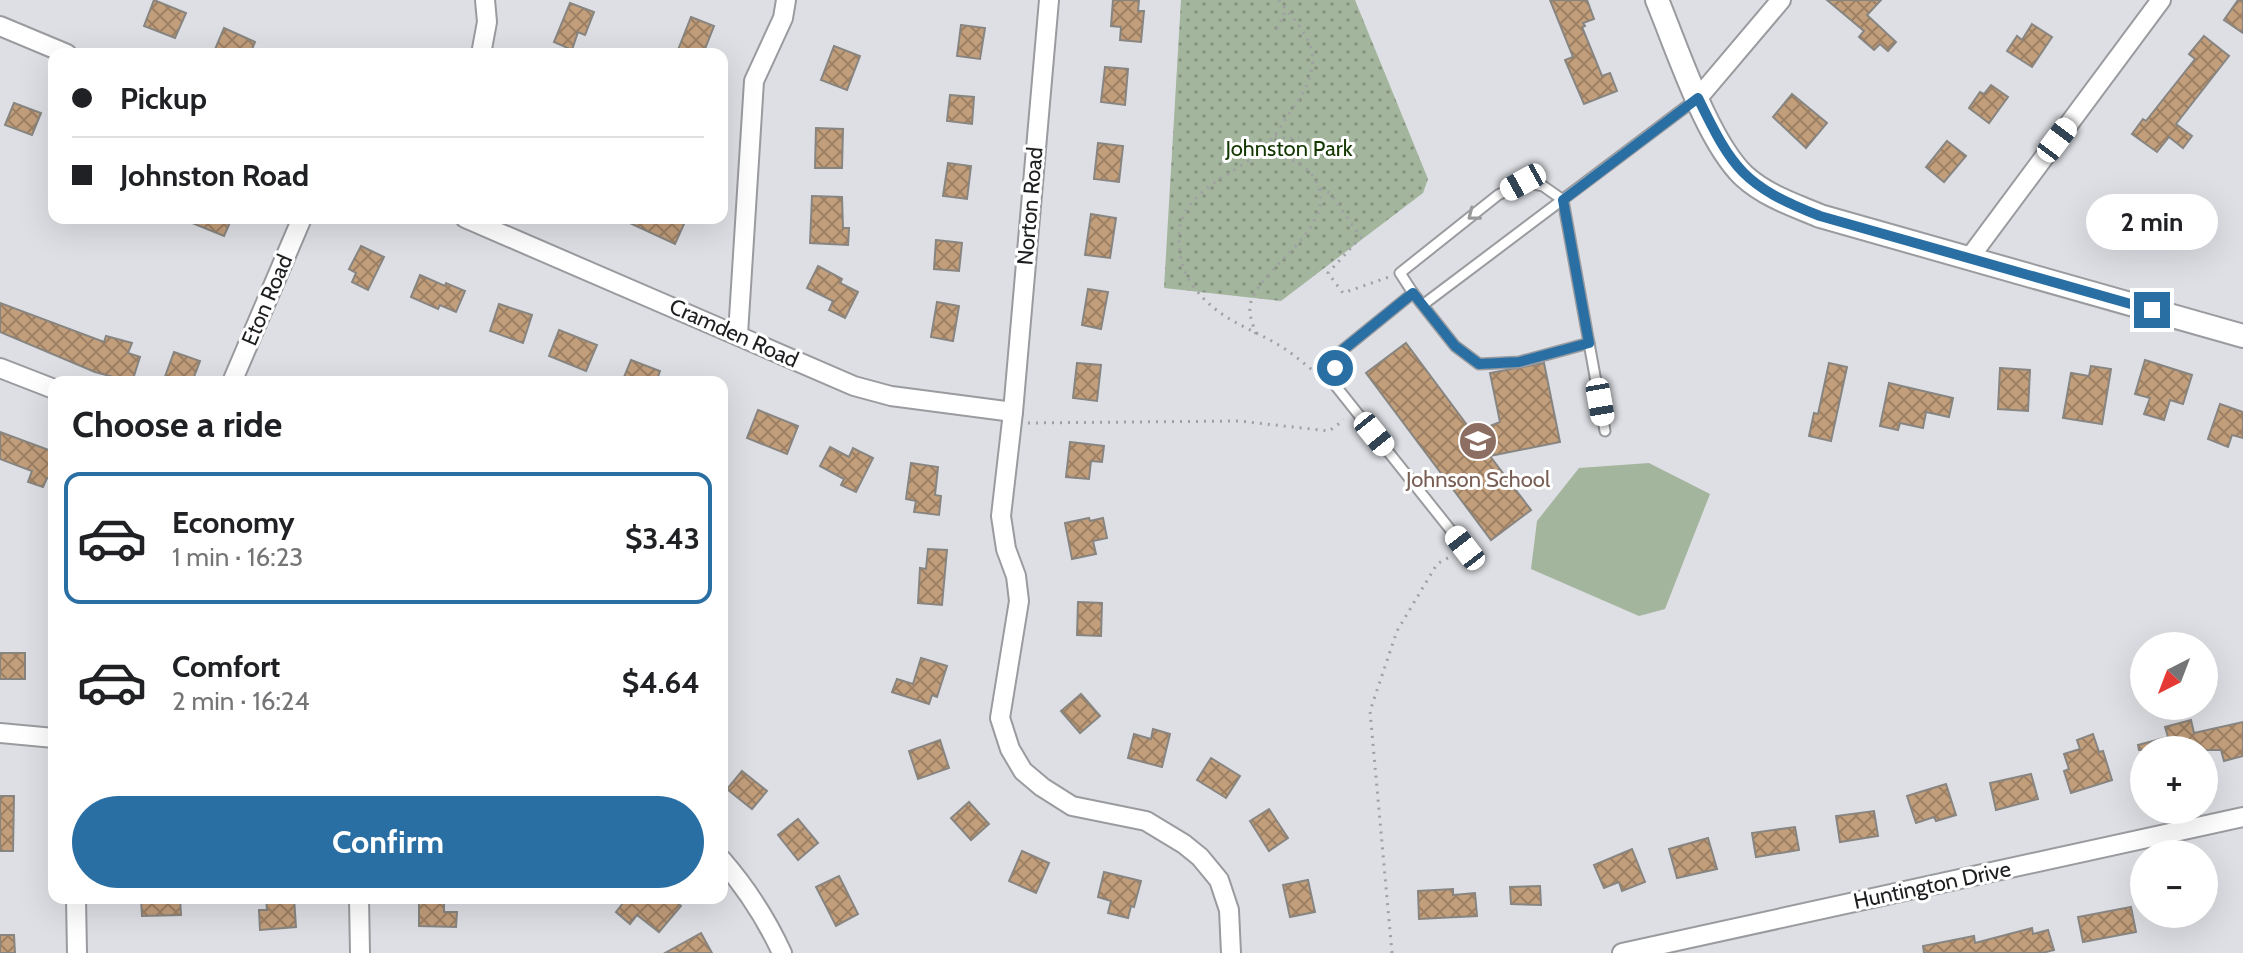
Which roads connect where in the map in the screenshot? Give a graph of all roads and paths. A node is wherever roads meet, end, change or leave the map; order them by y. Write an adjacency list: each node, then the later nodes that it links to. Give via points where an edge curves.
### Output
1 (485, 0): 12 (street)
2 (786, 0): 25 (street, via 754,81)
3 (1049, 0): 34 (street, Norton Road)
4 (1279, 0): 8 (path)
5 (1657, 0): 13 (street)
6 (1781, 0): 13 (street)
7 (2161, 0): 21 (street)
8 (1286, 10): 10 (path); 14 (path, via 1312,50 1312,68 1305,90)
9 (0, 26): 11 (street)
10 (1277, 29)
11 (53, 48)
12 (482, 48)
13 (1698, 98): 18 (lane); 21 (street, via 1722,148 1744,176 1776,198 1820,216)
14 (1275, 135): 15 (path); 16 (path)
15 (1299, 138)
16 (1258, 154): 17 (path, via 1300,164); 26 (path, via 1190,202 1179,235 1180,261 1193,285 1213,308)
17 (1320, 189): 22 (path, via 1330,193 1361,237 1328,273 1343,293); 26 (path, via 1320,206 1311,225 1250,302)
18 (1563, 200): 22 (lane, one-way to 22, via 1543,186 1523,182 1498,195); 24 (lane); 28 (lane)
19 (299, 224): 30 (street, Eton Road)
20 (479, 224): 25 (street, Cramden Road)
21 (1970, 257): 27 (street)
22 (1400, 273): 23 (lane)
23 (1413, 293): 24 (lane); 31 (lane, via 1339,353)
24 (1424, 304): 28 (lane, via 1455,346 1479,364 1519,362)
25 (738, 334): 34 (street, Cramden Road, via 854,386)
26 (1256, 334): 31 (path)
27 (2243, 336)
28 (1589, 343): 35 (lane)
29 (0, 368): 32 (street)
30 (235, 376)
31 (1335, 385): 33 (lane)
32 (48, 387)
33 (1356, 411): 34 (path, via 1329,431 1239,421); 36 (lane)
34 (1012, 418): 46 (street, Norton Road, via 1001,516 1019,601 1000,718 1010,749 1023,771 1072,806 1146,821 1200,857 1219,880 1229,910)
35 (1605, 431)
36 (1465, 548): 47 (path, via 1437,564 1397,631 1370,711)
37 (0, 733): 38 (street)
38 (48, 737)
39 (2243, 817): 48 (street, Huntington Drive)
40 (728, 867): 45 (street, via 769,923)
41 (76, 904): 43 (street)
42 (359, 904): 44 (street)
43 (77, 953)
44 (360, 953)
45 (782, 953)
46 (1231, 953)
47 (1392, 953)
48 (1622, 953)

